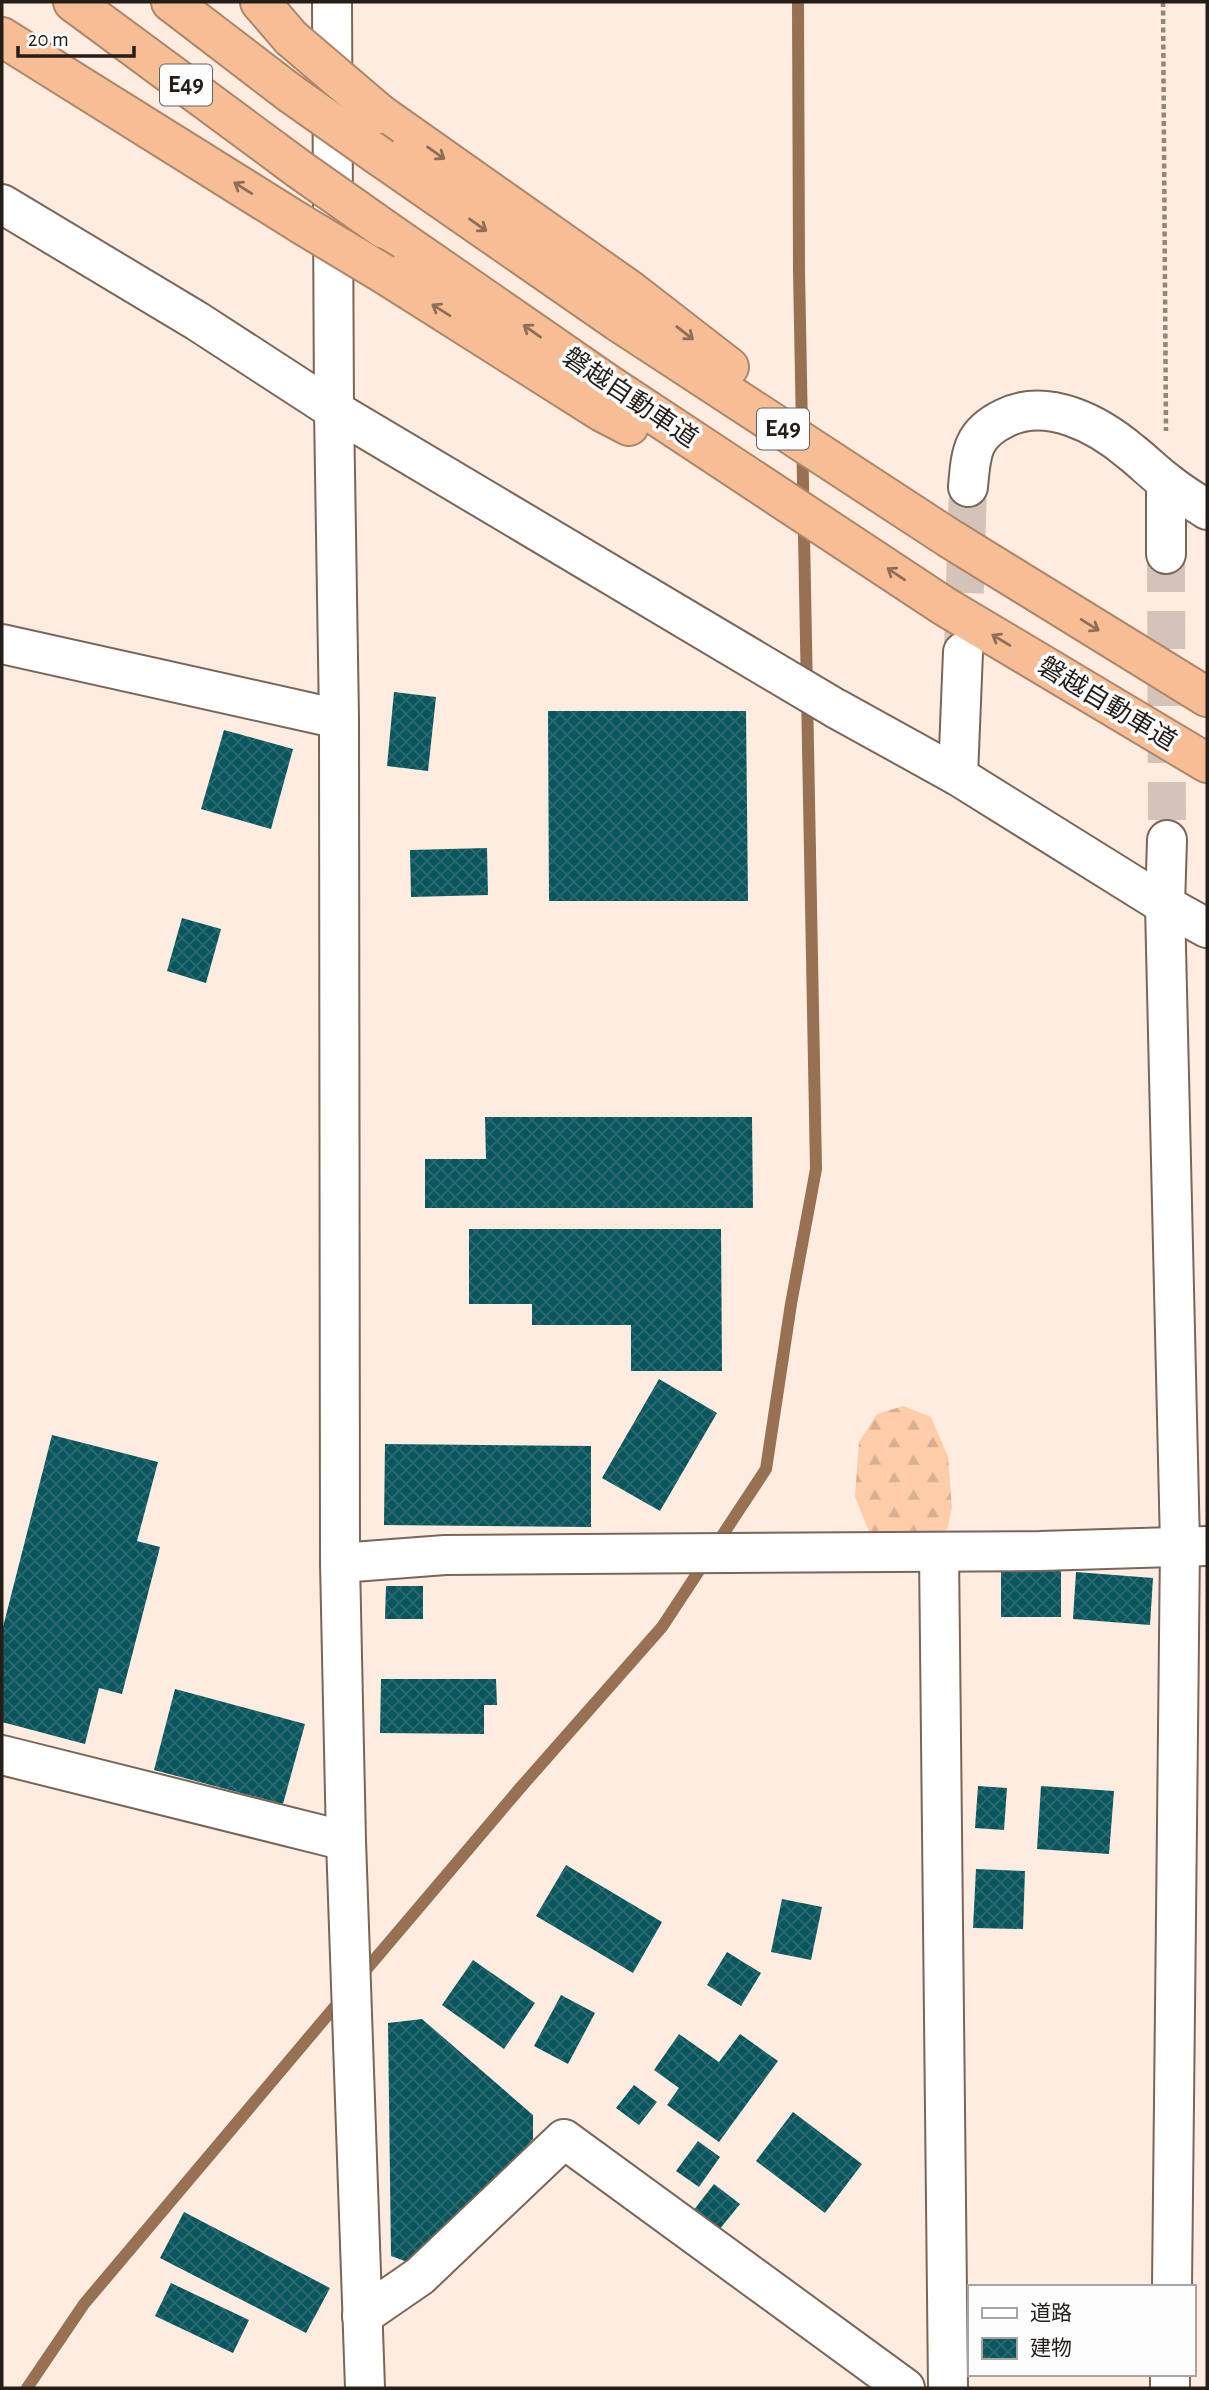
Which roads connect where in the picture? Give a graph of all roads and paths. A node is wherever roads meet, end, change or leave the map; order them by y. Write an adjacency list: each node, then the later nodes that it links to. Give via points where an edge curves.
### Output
1 (73, 2): 9 (highway, 磐越自動車道 / E49, one-way to 1, bridge, via 384,229)
2 (171, 2): 8 (highway, E49, one-way to 8, bridge, via 382,158)
3 (260, 2): 8 (highway, one-way to 8, bridge, via 291,38 380,114)
4 (332, 2): 10 (street)
5 (1163, 2): 11 (path)
6 (2, 37): 9 (highway, one-way to 6, bridge, via 384,274)
7 (2, 204): 10 (street)
8 (624, 306): 17 (highway, E49, one-way to 17, via 948,538)
9 (605, 398): 19 (highway, 磐越自動車道, one-way to 9)
10 (334, 410): 18 (street); 20 (street, via 835,708)
11 (1166, 482): 12 (street, via 1129,449 1084,421 1043,409 1013,414 989,425 972,448); 13 (street); 14 (street)
12 (968, 487)
13 (1207, 510)
14 (1166, 554)
15 (2, 644): 18 (street)
16 (963, 652): 20 (street)
17 (1207, 697)
18 (339, 719): 26 (street)
19 (1207, 763)
20 (958, 776): 22 (street)
21 (1167, 839): 22 (street)
22 (1165, 905): 23 (street); 24 (street)
23 (1207, 928)
24 (1194, 1545): 25 (street); 29 (street)
25 (939, 1552): 26 (street, via 444,1555); 33 (street)
26 (340, 1563): 28 (street)
27 (2, 1755): 28 (street)
28 (346, 1841): 30 (street)
29 (1172, 2285)
30 (362, 2316): 31 (street); 32 (street, via 420,2276 564,2138)
31 (365, 2388)
32 (904, 2388)
33 (948, 2388)

